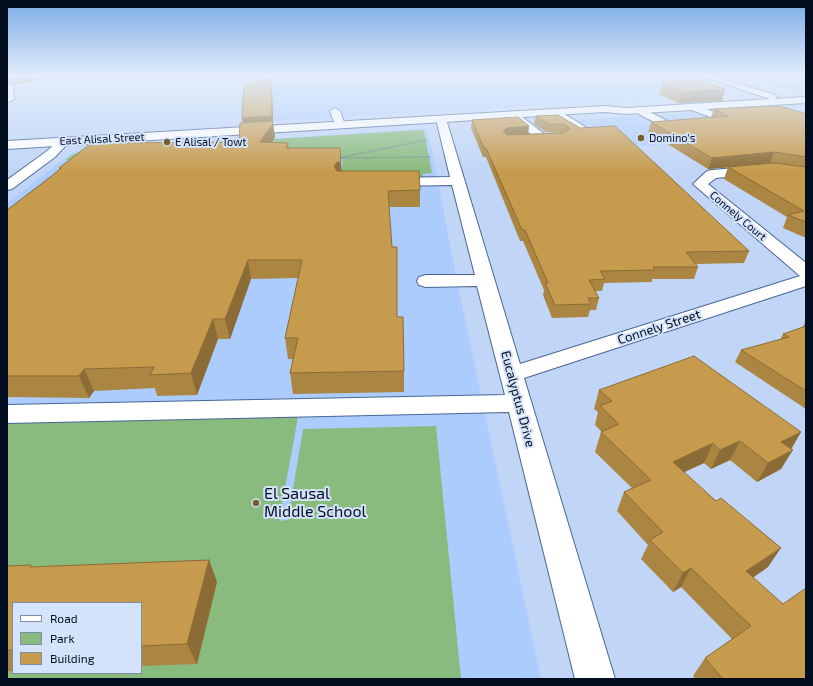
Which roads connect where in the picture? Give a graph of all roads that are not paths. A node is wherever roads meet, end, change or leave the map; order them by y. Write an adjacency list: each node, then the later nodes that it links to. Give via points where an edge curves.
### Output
1 (549, 108): 10 (main road, East Alisal Street)
2 (555, 108): 13 (main road)
3 (558, 108): 6 (main road, East Alisal Street, via 568,111)
4 (675, 108): 7 (main road, East Alisal Street)
5 (696, 108): 9 (main road, via 713,115)
6 (605, 109): 7 (main road, East Alisal Street)
7 (639, 110): 11 (main road)
8 (335, 111): 12 (main road)
9 (777, 111)
10 (513, 115): 14 (main road, East Alisal Street); 16 (main road)
11 (664, 123)
12 (340, 125): 14 (main road, East Alisal Street); 18 (main road, East Alisal Street)
13 (580, 128)
14 (435, 129): 21 (main road, Eucalyptus Drive)
15 (555, 137): 16 (main road)
16 (543, 138): 17 (main road)
17 (523, 139)
18 (64, 141): 19 (main road, East Alisal Street); 23 (main road, via 51,154)
19 (7, 145)
20 (806, 174): 24 (main road, Connely Court, via 770,169 712,174 700,184)
21 (457, 181): 22 (main road); 25 (main road, Eucalyptus Drive)
22 (380, 182)
23 (7, 186)
24 (806, 272)
25 (485, 280): 27 (main road); 28 (main road, Eucalyptus Drive)
26 (806, 280): 28 (main road, Connely Street)
27 (426, 281)
28 (512, 374): 29 (main road, Eucalyptus Drive)
29 (519, 403): 30 (main road); 31 (main road, Eucalyptus Drive)
30 (7, 414)
31 (596, 679)

